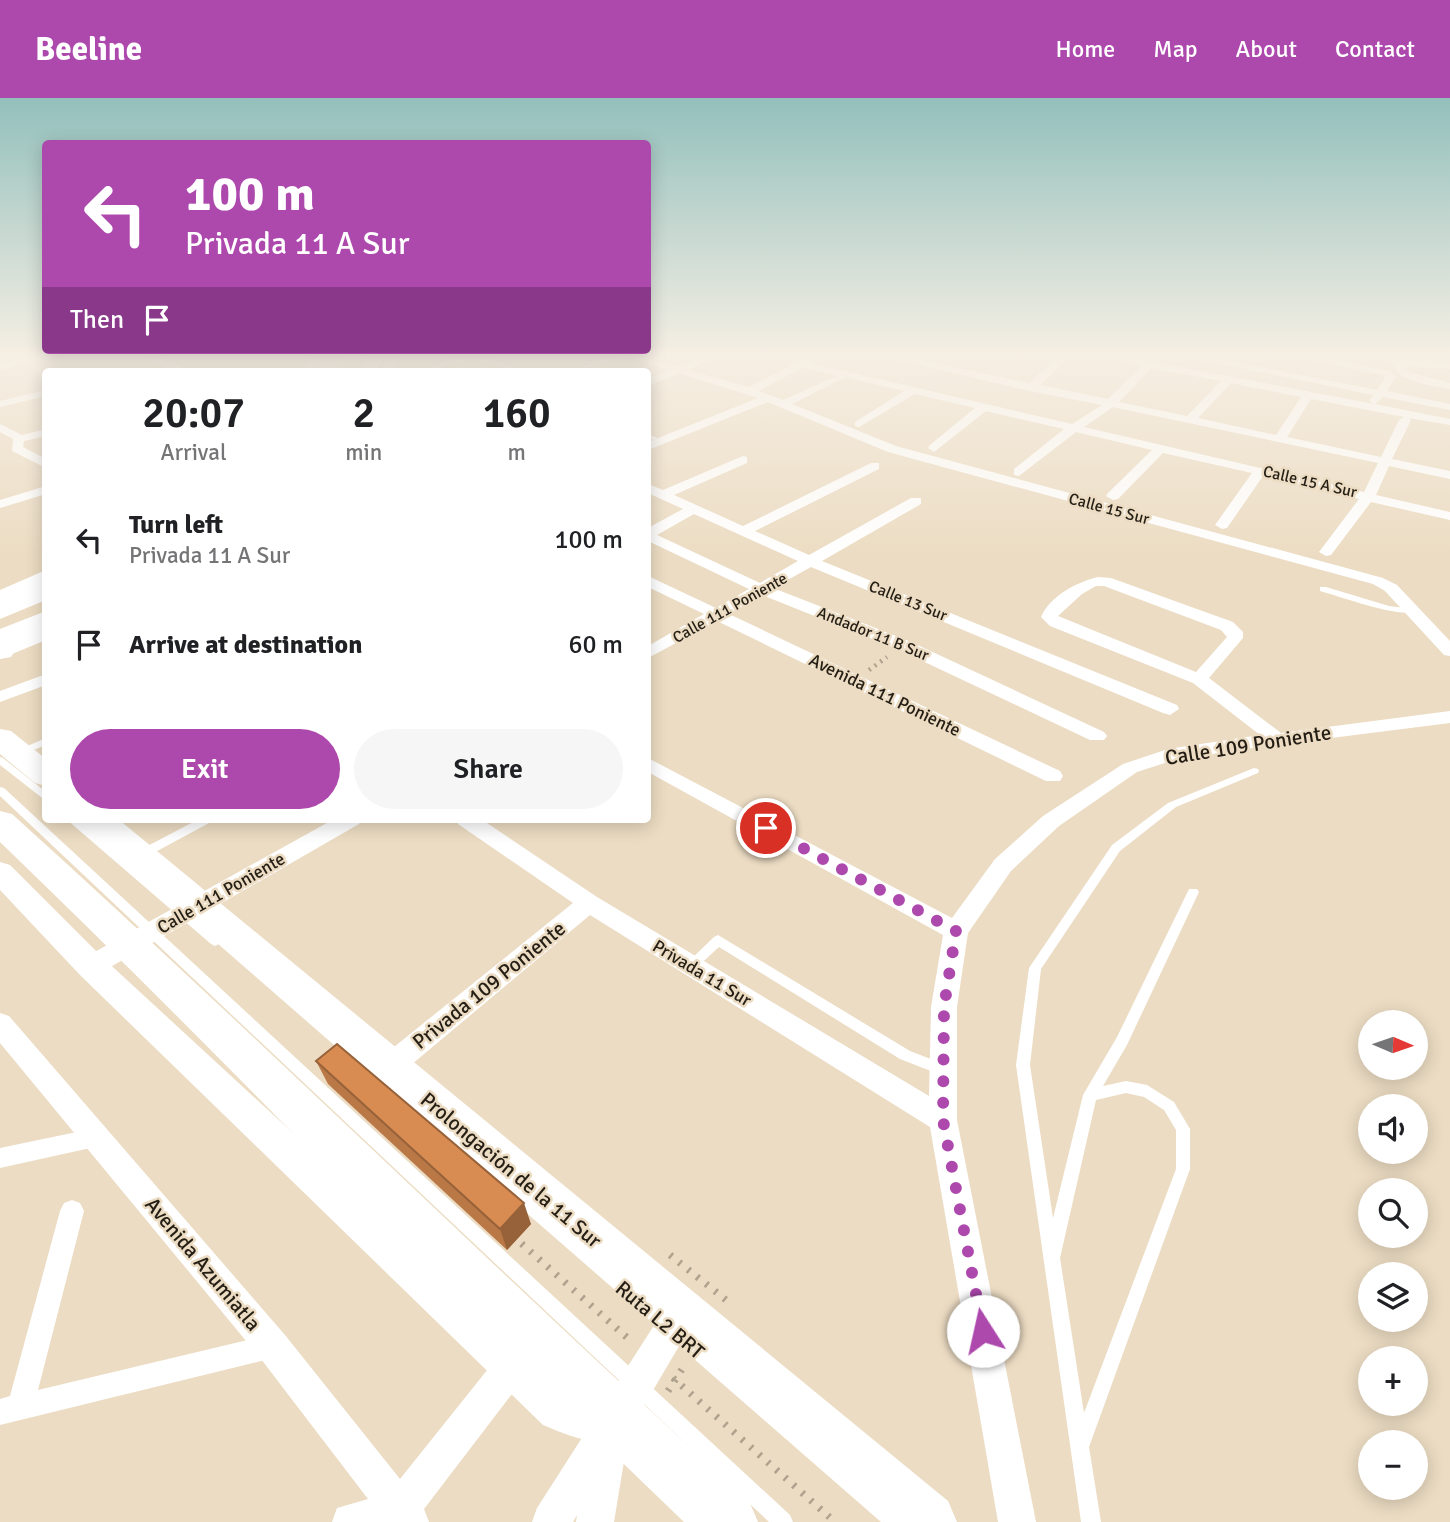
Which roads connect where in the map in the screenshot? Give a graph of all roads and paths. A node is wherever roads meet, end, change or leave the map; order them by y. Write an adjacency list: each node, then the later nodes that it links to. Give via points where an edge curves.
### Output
1 (712, 423): 15 (street)
2 (828, 423): 48 (street, Calle 15 Sur, via 892,449 1378,581 1391,587)
3 (965, 423): 17 (street)
4 (1055, 423): 10 (street, Calle 15 A Sur)
5 (1081, 423): 10 (street)
6 (1201, 423): 14 (street)
7 (1290, 423): 14 (street)
8 (1403, 423): 20 (street)
9 (0, 428): 13 (street)
10 (1074, 428): 18 (street, Calle 15 A Sur); 24 (street)
11 (42, 433): 13 (street)
12 (651, 437): 15 (lane)
13 (19, 439): 21 (street, via 16,448)
14 (1279, 440): 20 (street)
15 (660, 441): 16 (street)
16 (651, 445)
17 (934, 448)
18 (1161, 448): 23 (street, Calle 15 A Sur); 30 (street)
19 (743, 460): 28 (street)
20 (1383, 461): 25 (street); 29 (street)
21 (42, 462)
22 (875, 467): 36 (street)
23 (1261, 470): 29 (street, Calle 15 A Sur); 35 (street)
24 (1019, 472)
25 (1450, 475)
26 (651, 489): 28 (street, Calle 13 Sur)
27 (42, 492): 32 (street)
28 (663, 495): 33 (street, Calle 13 Sur)
29 (1368, 495): 34 (street, Calle 15 A Sur); 39 (street)
30 (1113, 496)
31 (916, 501): 40 (street, Calle 111 Poniente)
32 (0, 504)
33 (694, 508): 36 (street, Calle 13 Sur); 37 (street)
34 (1450, 516)
35 (1222, 525)
36 (744, 531): 40 (street, Calle 13 Sur)
37 (651, 533)
38 (651, 536): 44 (street, Andador 11 B Sur)
39 (1325, 552)
40 (812, 562): 44 (street, Calle 111 Poniente); 58 (street, Calle 13 Sur)
41 (42, 578): 46 (street)
42 (651, 582): 49 (street, Avenida 111 Poniente)
43 (1324, 589): 48 (lane)
44 (763, 590): 49 (street, Calle 111 Poniente); 60 (street, Andador 11 B Sur, via 903,645)
45 (42, 592): 47 (main road)
46 (0, 597)
47 (0, 611)
48 (1412, 611): 54 (street, Calle 15 Sur)
49 (717, 614): 53 (street, Calle 111 Poniente); 66 (street, Avenida 111 Poniente)
50 (42, 622): 52 (main road)
51 (42, 634): 52 (street)
52 (1, 649)
53 (651, 649)
54 (1450, 650)
55 (1199, 679): 55 (street, via 1235,638 1227,626 1097,580 1051,612 1049,617 1056,623); 61 (street)
56 (42, 681): 57 (street)
57 (0, 697)
58 (1170, 709)
59 (1450, 717): 61 (street, Calle 109 Poniente)
60 (1097, 736)
61 (1277, 739): 80 (street, Calle 109 Poniente, via 1168,755 1130,768 1051,821 1003,865)
62 (16, 748): 65 (main road); 68 (lane)
63 (651, 766): 80 (street)
64 (1254, 771): 93 (lane, via 1172,805 1116,848 1035,968 1023,1065)
65 (42, 772)
66 (1053, 776)
67 (0, 790): 81 (lane)
68 (42, 791)
69 (0, 822): 81 (main road)
70 (76, 823): 79 (lane)
71 (101, 823): 75 (main road, Prolongación de la 11 Sur)
72 (200, 823): 75 (lane)
73 (344, 823): 79 (street, Calle 111 Poniente)
74 (472, 823): 78 (street, Privada 11 Sur)
75 (139, 856): 79 (main road, Prolongación de la 11 Sur)
76 (0, 872): 81 (street)
77 (1193, 892): 87 (lane, via 1122,1041)
78 (589, 903): 83 (street, Privada 11 Sur); 85 (street, Privada 109 Poniente)
79 (191, 910): 81 (street, Calle 111 Poniente); 82 (lane); 85 (main road, Prolongación de la 11 Sur)
80 (956, 931): 86 (street, Calle 109 Poniente, via 944,1007)
81 (124, 948): 96 (main road); 98 (lane)
82 (225, 950)
83 (691, 966): 86 (lane, via 718,940 905,1055); 88 (street, Privada 11 Sur)
84 (0, 1024): 89 (street, Avenida Azumiatla)
85 (389, 1067): 94 (main road, Prolongación de la 11 Sur)
86 (943, 1070): 88 (street, Calle 109 Poniente)
87 (1090, 1095): 93 (lane); 100 (lane, via 1126,1087 1147,1091 1170,1106 1182,1129 1183,1169)
88 (943, 1120): 109 (street, Calle 109 Poniente)
89 (96, 1138): 90 (street); 95 (street, Avenida Azumiatla)
90 (0, 1158)
91 (72, 1211): 99 (street)
92 (506, 1229): 98 (path)
93 (1051, 1263): 100 (lane)
94 (671, 1321): 97 (lane, Ruta L2 BRT); 98 (street); 108 (main road, Prolongación de la 11 Sur)
95 (273, 1348): 99 (street); 101 (street, Avenida Azumiatla)
96 (523, 1352): 98 (main road); 101 (street)
97 (723, 1373)
98 (634, 1388): 103 (street); 104 (street); 105 (main road); 106 (lane); 107 (path)
99 (10, 1409)
100 (1079, 1450): 110 (lane)
101 (404, 1516): 102 (street)
102 (351, 1522)
103 (551, 1522)
104 (595, 1522)
105 (728, 1522)
106 (783, 1522)
107 (835, 1522)
108 (927, 1522)
109 (1017, 1522)
110 (1091, 1522)

